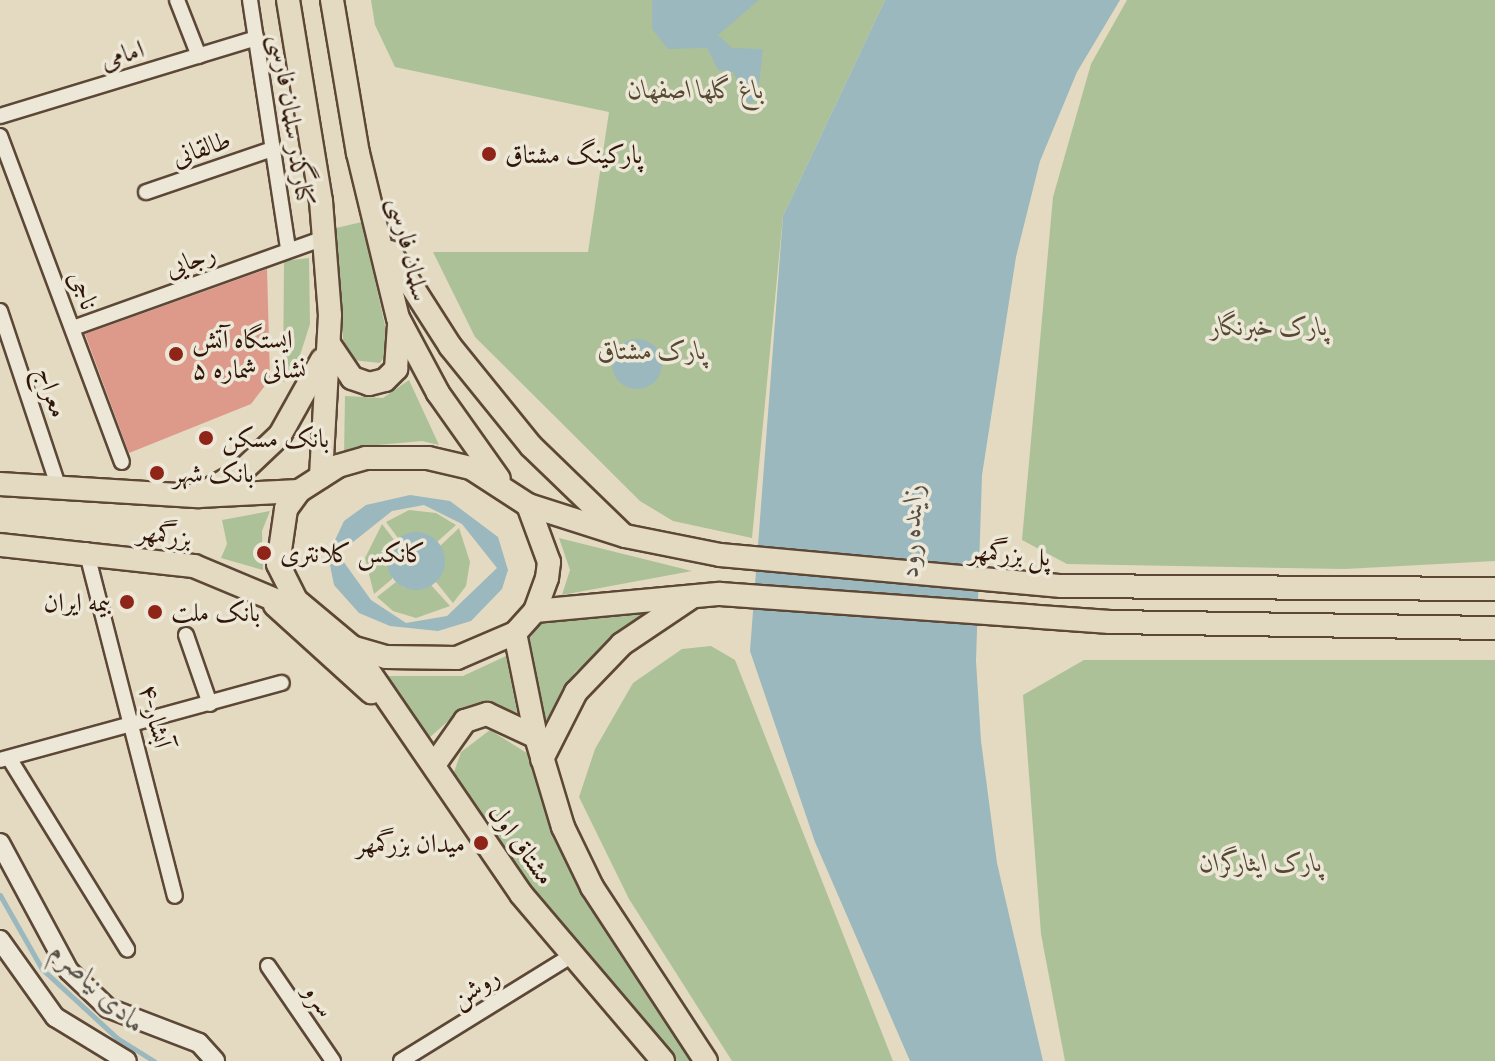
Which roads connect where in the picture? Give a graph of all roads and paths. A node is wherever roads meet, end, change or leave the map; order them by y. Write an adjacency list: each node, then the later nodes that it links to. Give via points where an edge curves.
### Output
1 (177, 0): 6 (street)
2 (250, 0): 5 (street, کنارگذر سلمان فارسی)
3 (288, 0): 11 (main road)
4 (332, 0): 12 (main road, سلمان فارسی, via 358,153)
5 (256, 38): 6 (street, امامی); 9 (street, کنارگذر سلمان فارسی)
6 (199, 56): 7 (street, امامی)
7 (0, 116)
8 (0, 136): 16 (street, ناجی)
9 (272, 149): 10 (street, طالقانی); 13 (street, کنارگذر سلمان فارسی)
10 (146, 192)
11 (324, 238): 13 (street, رجایی); 17 (main road)
12 (384, 243): 15 (main road, سلمان فارسی); 26 (main road, via 450,346 523,436)
13 (288, 247): 16 (street, رجایی)
14 (0, 311): 22 (street, معراج)
15 (398, 318): 17 (main road, via 400,349 385,380 369,384 352,378); 20 (main road, سلمان فارسی, via 438,393)
16 (73, 328): 18 (street, ناجی)
17 (329, 344): 19 (main road); 24 (main road, via 280,435 242,471)
18 (122, 462)
19 (321, 477): 20 (main road, via 366,458 403,456 471,468); 23 (main road)
20 (502, 483): 25 (main road)
21 (0, 484): 22 (main road, بزرگمهر)
22 (59, 488): 24 (main road, بزرگمهر)
23 (299, 491): 24 (main road, بزرگمهر); 33 (main road, via 279,535 278,564 296,600)
24 (199, 496)
25 (528, 505): 26 (main road, پل بزرگمهر); 32 (main road, via 549,562)
26 (625, 536): 30 (main road, پل بزرگمهر, via 720,555 1062,586)
27 (0, 545): 28 (main road, بزرگمهر)
28 (86, 550): 29 (main road, بزرگمهر, via 194,566); 41 (street, ۴-آبشار)
29 (256, 588): 33 (main road, بزرگمهر); 40 (main road)
30 (1495, 589)
31 (709, 594): 32 (main road); 34 (main road, via 1063,619); 42 (main road, via 622,644 585,682)
32 (535, 611): 35 (main road)
33 (312, 616): 37 (main road)
34 (1495, 628)
35 (515, 633): 37 (main road, via 457,658 427,661); 42 (main road, مشتاق اول)
36 (186, 635): 39 (street)
37 (352, 647): 40 (main road, مشتاق اول)
38 (282, 683): 39 (street)
39 (210, 704): 41 (street)
40 (392, 711): 44 (main road, مشتاق اول)
41 (135, 726): 43 (street); 46 (street, ۴-آبشار)
42 (539, 748): 44 (main road, via 487,714 458,727); 56 (main road, مشتاق اول, via 563,827 592,887)
43 (5, 759): 48 (street)
44 (434, 765): 49 (main road, مشتاق اول, via 521,894)
45 (0, 843): 52 (street, via 69,971 108,1008 199,1043)
46 (175, 896)
47 (0, 940): 51 (street, via 55,1017)
48 (127, 949)
49 (574, 954): 54 (street, روشن); 55 (main road, مشتاق اول)
50 (268, 966): 53 (street, سرو)
51 (122, 1059)
52 (215, 1061)
53 (333, 1061)
54 (401, 1061)
55 (663, 1061)
56 (706, 1061)

